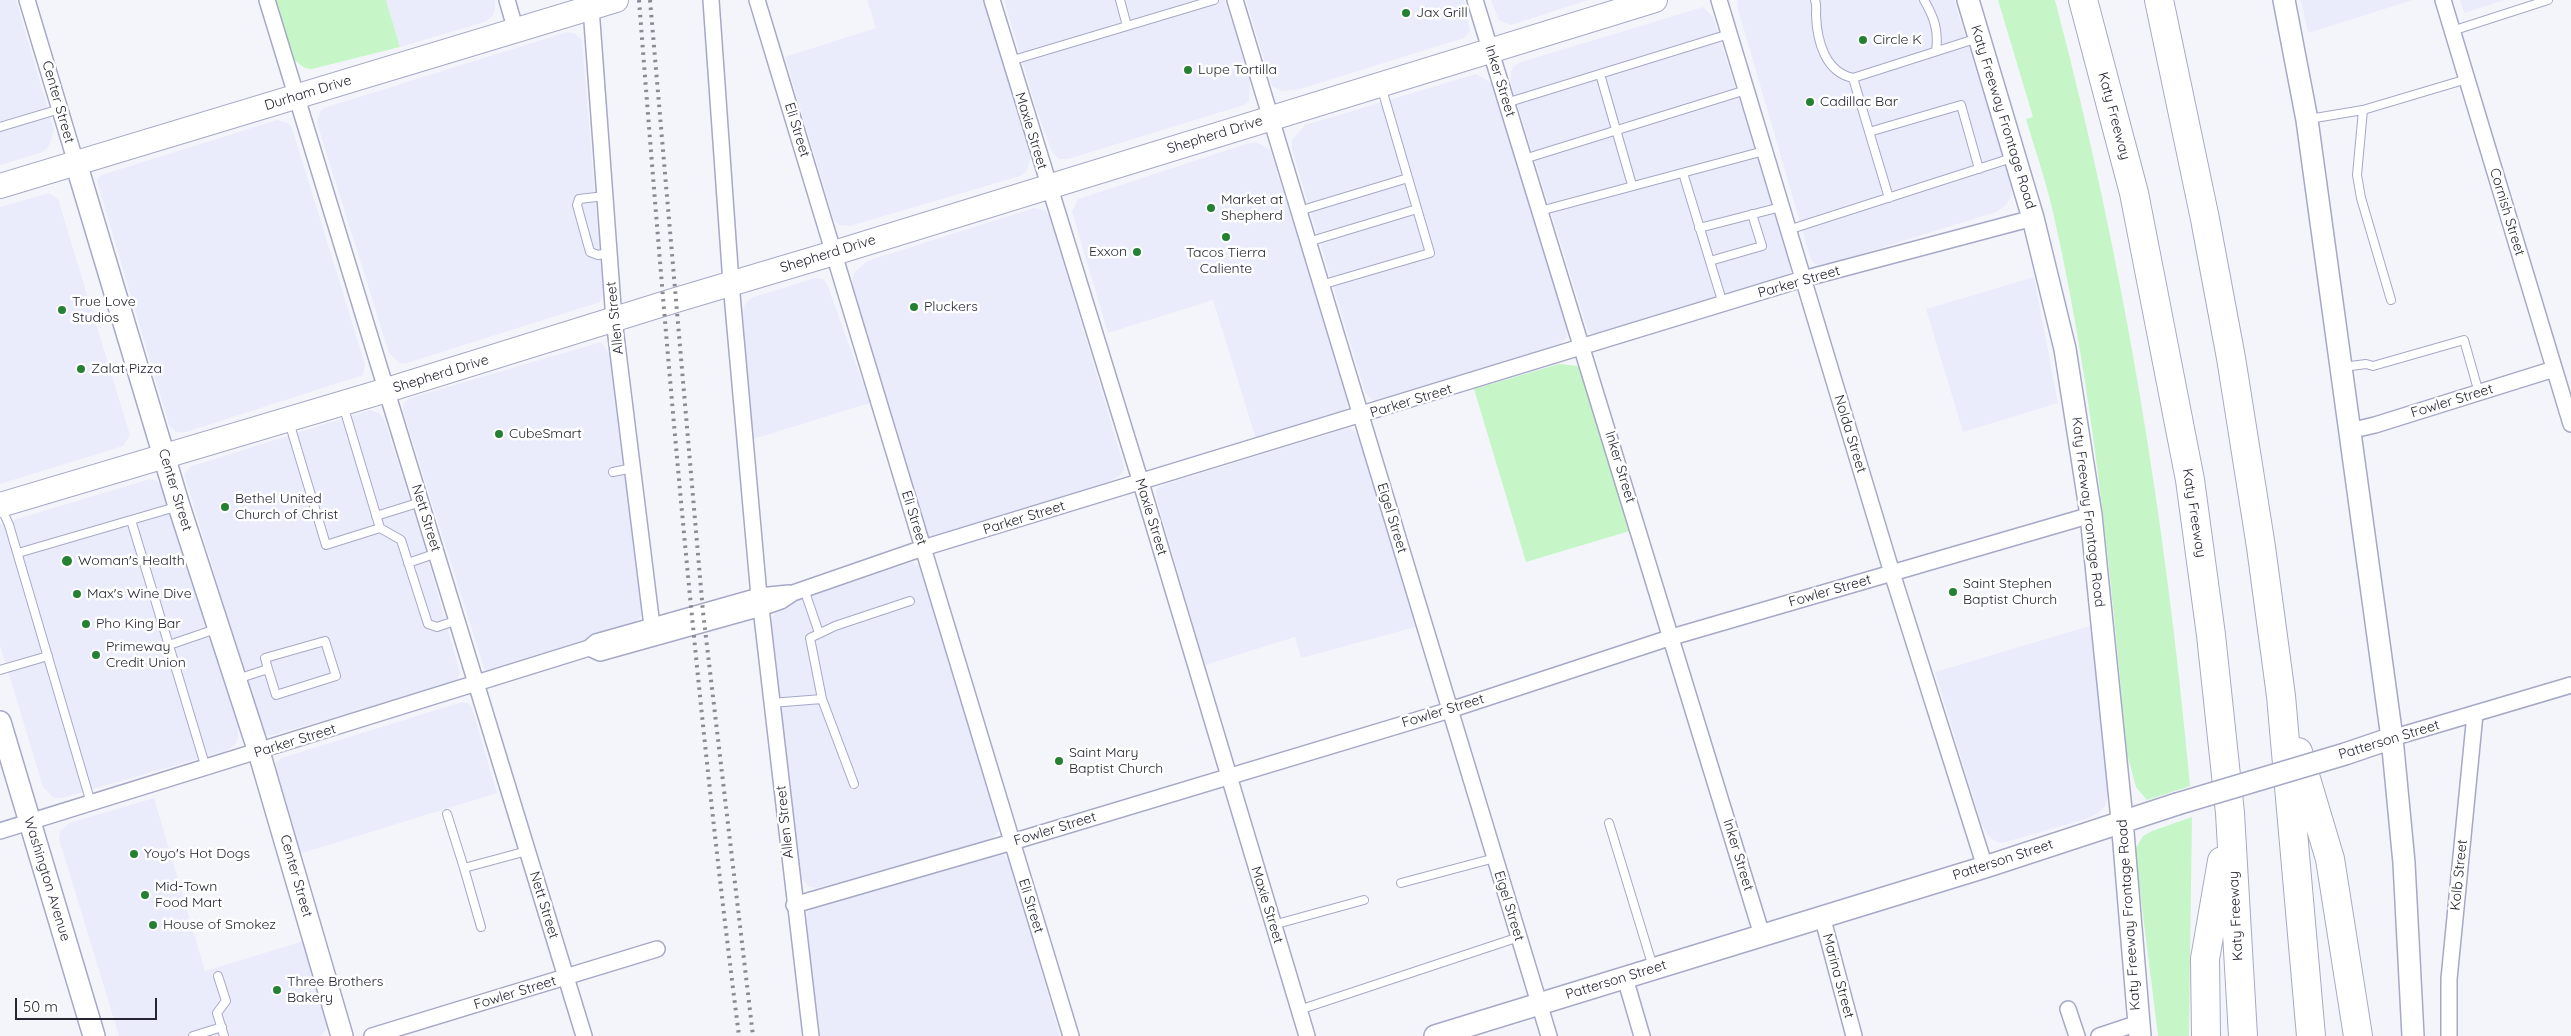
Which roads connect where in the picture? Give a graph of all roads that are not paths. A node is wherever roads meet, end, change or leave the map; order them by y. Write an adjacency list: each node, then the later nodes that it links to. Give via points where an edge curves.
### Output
1 (27, 0): 38 (street, Center Street)
2 (267, 0): 36 (street, Nett Street)
3 (507, 0): 24 (street)
4 (616, 0): 22 (main road, Durham Drive)
5 (711, 0): 70 (street, Allen Street)
6 (758, 0): 67 (street, Eli Street)
7 (992, 0): 30 (street, Maxie Street)
8 (1120, 0): 23 (lane)
9 (1214, 0): 23 (lane)
10 (1235, 0): 40 (street, Eigel Street)
11 (1475, 0): 28 (street, Inker Street)
12 (1656, 0): 28 (main road, Shepherd Drive)
13 (1719, 0): 26 (street, Nolda Street)
14 (1815, 0): 32 (lane, via 1824,53 1834,69)
15 (1924, 0): 29 (lane, via 1934,17 1938,37)
16 (1968, 0): 27 (main road, Katy Freeway Frontage Road)
17 (2083, 0): 129 (highway, Katy Freeway, via 2134,193 2190,480 2212,635)
18 (2159, 0): 117 (highway, via 2231,358)
19 (2284, 0): 41 (main road)
20 (2443, 0): 25 (street, Cornish Street)
21 (2548, 0): 25 (lane)
22 (591, 8): 24 (main road, Durham Drive); 55 (street, Allen Street)
23 (1127, 26): 30 (lane)
24 (516, 31): 36 (main road, Durham Drive)
25 (2452, 31): 33 (street, Cornish Street)
26 (1729, 34): 31 (lane); 35 (street, Nolda Street)
27 (1979, 38): 29 (lane); 46 (main road, Katy Freeway Frontage Road)
28 (1490, 51): 34 (main road, Shepherd Drive); 37 (street, Inker Street)
29 (1936, 51): 32 (lane)
30 (1010, 61): 54 (street, Maxie Street)
31 (1600, 74): 37 (lane); 43 (lane)
32 (1853, 78): 44 (lane)
33 (2467, 79): 39 (lane); 77 (street, Cornish Street)
34 (1380, 84): 40 (main road, Shepherd Drive); 51 (lane)
35 (1746, 90): 43 (lane); 45 (street, Nolda Street)
36 (296, 97): 48 (main road, Durham Drive); 78 (street, Nett Street)
37 (1506, 103): 47 (street, Inker Street)
38 (60, 109): 42 (lane); 48 (street, Center Street)
39 (2363, 110): 41 (lane); 72 (lane, via 2357,175)
40 (1270, 118): 54 (main road, Shepherd Drive); 59 (street, Eigel Street)
41 (2307, 120): 76 (main road)
42 (0, 127)
43 (1616, 130): 47 (lane); 52 (lane)
44 (1869, 132): 49 (lane, via 1961,105); 56 (lane)
45 (1764, 151): 50 (lane); 57 (street, Nolda Street)
46 (2015, 157): 49 (lane); 62 (main road, Katy Freeway Frontage Road)
47 (1524, 159): 60 (street, Inker Street)
48 (76, 164): 53 (main road, Durham Drive); 85 (main road, Center Street)
49 (1979, 168): 56 (lane)
50 (1682, 173): 52 (lane); 63 (lane)
51 (1408, 178): 58 (lane); 59 (lane)
52 (1632, 185): 60 (lane)
53 (0, 186)
54 (1048, 186): 67 (main road, Shepherd Drive); 88 (street, Maxie Street)
55 (605, 196): 66 (street, Allen Street); 66 (lane, via 579,199 577,205 590,252 598,255)
56 (1889, 198): 64 (lane)
57 (1781, 207): 61 (lane); 64 (street, Nolda Street)
58 (1417, 209): 65 (lane); 71 (lane, via 1430,253)
59 (1298, 211): 65 (street, Eigel Street)
60 (1540, 211): 75 (street, Inker Street)
61 (1752, 214): 63 (lane); 68 (lane, via 1762,246)
62 (2033, 218): 69 (street, Parker Street); 92 (main road, Katy Freeway Frontage Road, via 2065,349)
63 (1699, 228): 68 (lane)
64 (1788, 230): 69 (street, Nolda Street)
65 (1308, 242): 71 (street, Eigel Street)
66 (609, 253): 74 (street, Allen Street)
67 (834, 253): 70 (main road, Shepherd Drive); 96 (street, Eli Street)
68 (1710, 261): 73 (lane)
69 (1803, 280): 73 (street, Parker Street); 100 (street, Nolda Street)
70 (731, 283): 74 (main road, Shepherd Drive); 103 (street, Allen Street)
71 (1321, 285): 81 (street, Eigel Street)
72 (2391, 300)
73 (1723, 304): 75 (street, Parker Street)
74 (614, 320): 78 (main road, Shepherd Drive); 86 (street, Allen Street)
75 (1583, 346): 81 (street, Parker Street); 108 (street, Inker Street)
76 (2341, 367): 79 (lane, via 2373,366 2464,340); 84 (main road)
77 (2554, 369): 79 (street, Fowler Street); 83 (street, Cornish Street)
78 (387, 390): 80 (main road, Shepherd Drive); 89 (street, Nett Street)
79 (2479, 393): 84 (street, Fowler Street)
80 (342, 404): 82 (main road, Shepherd Drive); 93 (lane)
81 (1361, 416): 88 (street, Parker Street); 120 (street, Eigel Street)
82 (288, 420): 85 (main road, Shepherd Drive); 95 (lane, via 326,545)
83 (2571, 424)
84 (2349, 431): 123 (main road)
85 (165, 457): 90 (main road, Shepherd Drive); 91 (main road, Center Street)
86 (633, 468): 87 (lane); 105 (street, Allen Street)
87 (613, 472)
88 (1141, 483): 96 (street, Parker Street); 126 (street, Maxie Street)
89 (421, 502): 93 (lane); 97 (street, Nett Street)
90 (0, 505): 98 (lane)
91 (180, 506): 94 (lane); 106 (main road, Center Street)
92 (2091, 515): 100 (street, Fowler Street); 131 (main road, Katy Freeway Frontage Road)
93 (376, 516): 95 (lane)
94 (131, 520): 98 (lane); 109 (lane)
95 (380, 528): 99 (lane, via 401,540)
96 (924, 548): 101 (street, Parker Street); 135 (street, Eli Street)
97 (437, 553): 99 (lane); 104 (street, Nett Street)
98 (18, 554): 111 (lane)
99 (408, 563): 104 (lane, via 428,624 437,627)
100 (1892, 573): 108 (street, Fowler Street); 138 (street, Nolda Street)
101 (798, 591): 103 (street, Parker Street, via 781,601); 107 (lane)
102 (910, 601): 107 (lane)
103 (760, 602): 105 (street, Parker Street); 110 (street, Parker Street, via 600,653); 119 (street, Allen Street)
104 (458, 620): 115 (street, Nett Street)
105 (652, 626): 110 (street, Parker Street, via 596,642)
106 (219, 628): 109 (lane); 114 (main road, Center Street)
107 (819, 633): 118 (lane, via 810,638)
108 (1672, 637): 120 (street, Fowler Street); 146 (street, Inker Street)
109 (168, 645): 125 (lane)
110 (589, 648): 115 (street, Parker Street)
111 (48, 656): 113 (lane); 128 (lane)
112 (268, 669): 112 (lane, via 265,658 326,641 336,676 276,695); 114 (lane)
113 (0, 670)
114 (236, 679): 124 (main road, Center Street)
115 (478, 685): 124 (street, Parker Street); 136 (street, Nett Street)
116 (2571, 685): 121 (street, Patterson Street)
117 (2281, 696): 175 (highway); 176 (highway, via 2330,859)
118 (822, 699): 119 (lane); 127 (lane)
119 (771, 704): 142 (street, Allen Street)
120 (1450, 710): 126 (street, Fowler Street); 137 (street, Eigel Street)
121 (2475, 714): 123 (street, Patterson Street); 178 (street, Kolb Street, via 2449,979)
122 (0, 722): 132 (main road, Washington Avenue)
123 (2392, 738): 131 (main road, Patterson Street, bridge); 177 (main road, via 2404,862)
124 (259, 752): 125 (street, Parker Street); 161 (main road, Center Street)
125 (206, 768): 128 (street, Parker Street)
126 (1228, 776): 135 (street, Fowler Street); 144 (street, Maxie Street)
127 (854, 784)
128 (91, 803): 132 (street, Parker Street)
129 (2230, 813): 173 (highway, via 2205,959); 174 (highway, Katy Freeway)
130 (448, 814): 139 (lane)
131 (2122, 820): 138 (main road, Patterson Street); 157 (main road, Katy Freeway Frontage Road)
132 (29, 822): 134 (street, Parker Street); 158 (main road, Washington Avenue)
133 (1609, 823): 149 (lane)
134 (0, 831)
135 (1012, 842): 142 (street, Fowler Street); 165 (street, Eli Street)
136 (527, 851): 139 (lane); 151 (street, Nett Street)
137 (1495, 858): 140 (lane); 147 (street, Eigel Street)
138 (1985, 867): 143 (main road, Patterson Street)
139 (464, 868): 145 (lane)
140 (1401, 883)
141 (1364, 900): 144 (lane)
142 (794, 905): 164 (street, Allen Street)
143 (1822, 916): 146 (main road, Patterson Street); 170 (street, Marina Street)
144 (1273, 925): 155 (street, Maxie Street)
145 (481, 927)
146 (1762, 935): 149 (main road, Patterson Street)
147 (1519, 938): 153 (street, Eigel Street); 155 (lane)
148 (657, 949): 151 (street, Fowler Street)
149 (1654, 969): 152 (main road, Patterson Street)
150 (218, 976): 156 (lane, via 226,1002 217,1014)
151 (566, 977): 162 (street, Fowler Street); 163 (street, Nett Street)
152 (1625, 978): 153 (main road, Patterson Street); 169 (street)
153 (1539, 1004): 167 (main road, Patterson Street); 168 (street, Eigel Street)
154 (2068, 1008): 171 (street)
155 (1299, 1010): 166 (street, Maxie Street)
156 (222, 1028): 159 (lane); 160 (lane)
157 (2139, 1030): 172 (street)
158 (94, 1036)
159 (193, 1036)
160 (224, 1036)
161 (342, 1036)
162 (372, 1036)
163 (584, 1036)
164 (810, 1036)
165 (1071, 1036)
166 (1307, 1036)
167 (1435, 1036)
168 (1549, 1036)
169 (1642, 1036)
170 (1854, 1036)
171 (2077, 1036)
172 (2099, 1036)
173 (2206, 1036)
174 (2243, 1036)
175 (2311, 1036)
176 (2358, 1036)
177 (2413, 1036)
178 (2449, 1036)

